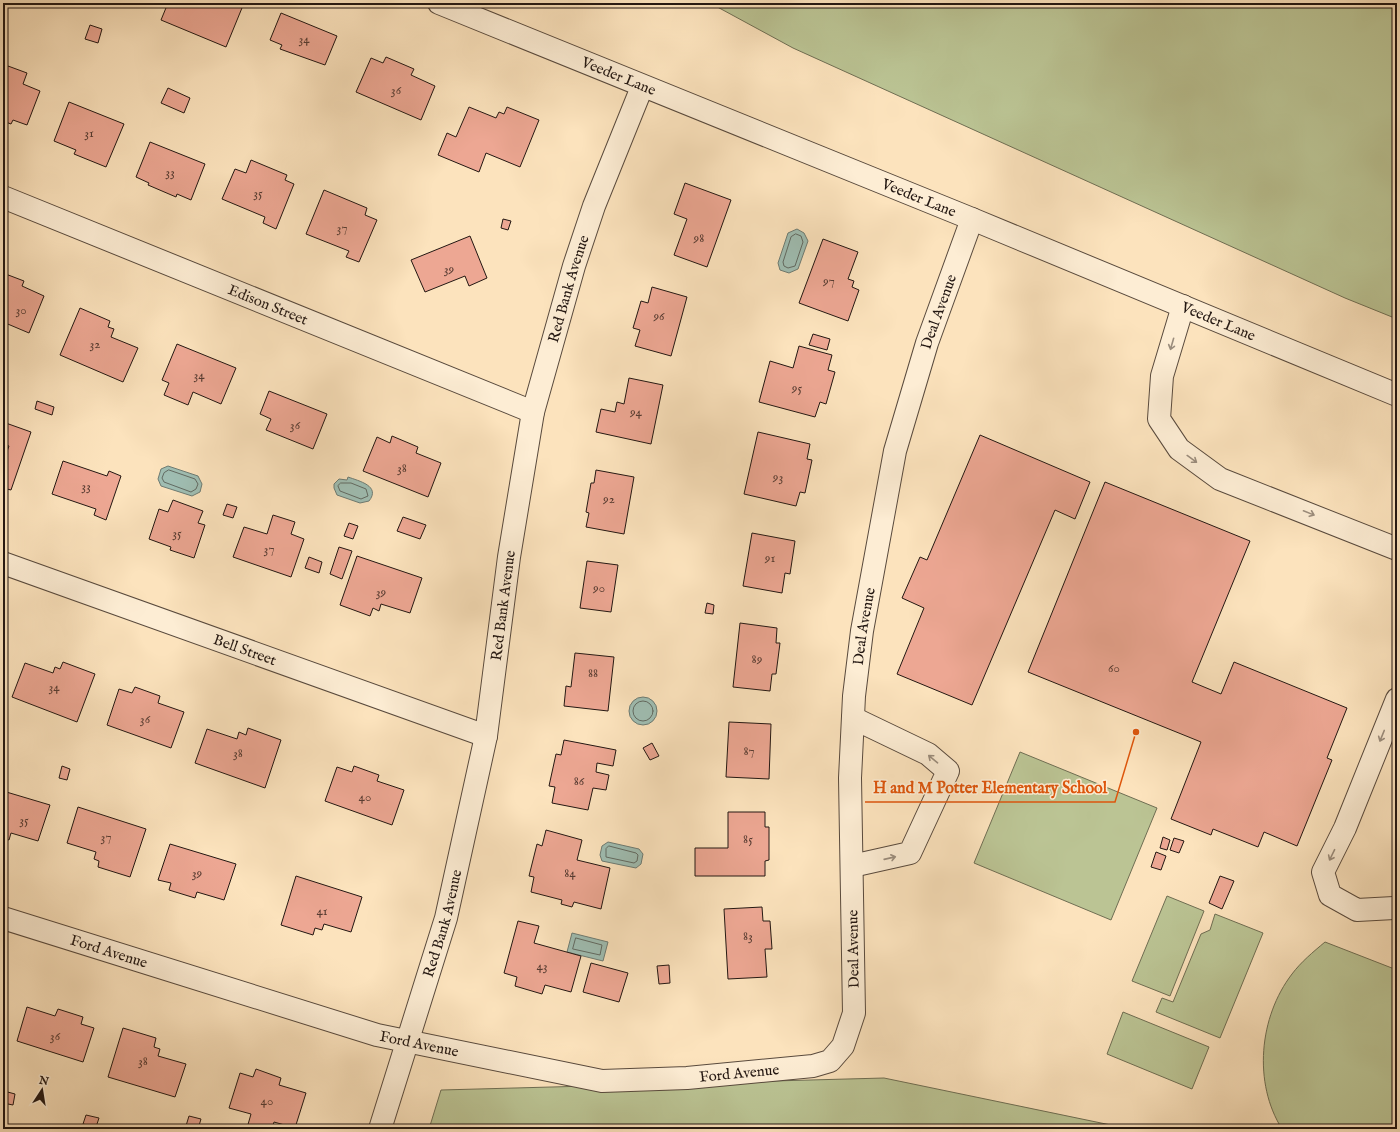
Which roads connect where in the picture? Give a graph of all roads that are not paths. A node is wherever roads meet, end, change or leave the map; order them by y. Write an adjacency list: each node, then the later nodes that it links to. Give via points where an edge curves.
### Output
1 (439, 3): 2 (street, Veeder Lane)
2 (642, 87): 4 (street, Veeder Lane); 7 (street, Red Bank Avenue, via 594,206 574,266)
3 (3, 197): 7 (street, Edison Street)
4 (972, 220): 5 (street, Veeder Lane); 11 (street, Deal Avenue, via 927,343 895,451 862,631)
5 (1183, 306): 6 (street, Veeder Lane); 8 (street, one-way to 8, via 1162,376 1159,419 1179,449 1220,479)
6 (1397, 395)
7 (533, 412): 12 (street, Red Bank Avenue, via 509,557)
8 (1397, 549)
9 (3, 563): 12 (street, Bell Street)
10 (1397, 699): 14 (street, one-way to 14, via 1345,828 1323,872 1330,895 1357,910)
11 (853, 718): 13 (street, Deal Avenue, via 850,778); 13 (street, one-way to 11, via 910,853 948,771 928,754)
12 (486, 736): 16 (street, Red Bank Avenue, via 446,918)
13 (852, 866): 17 (street, Deal Avenue, via 854,1014)
14 (1396, 910)
15 (3, 918): 16 (street, Ford Avenue, via 323,1019)
16 (406, 1042): 17 (street, Ford Avenue, via 602,1081 687,1078 813,1066 830,1061); 18 (street, Red Bank Avenue)
17 (843, 1046)
18 (380, 1129)

